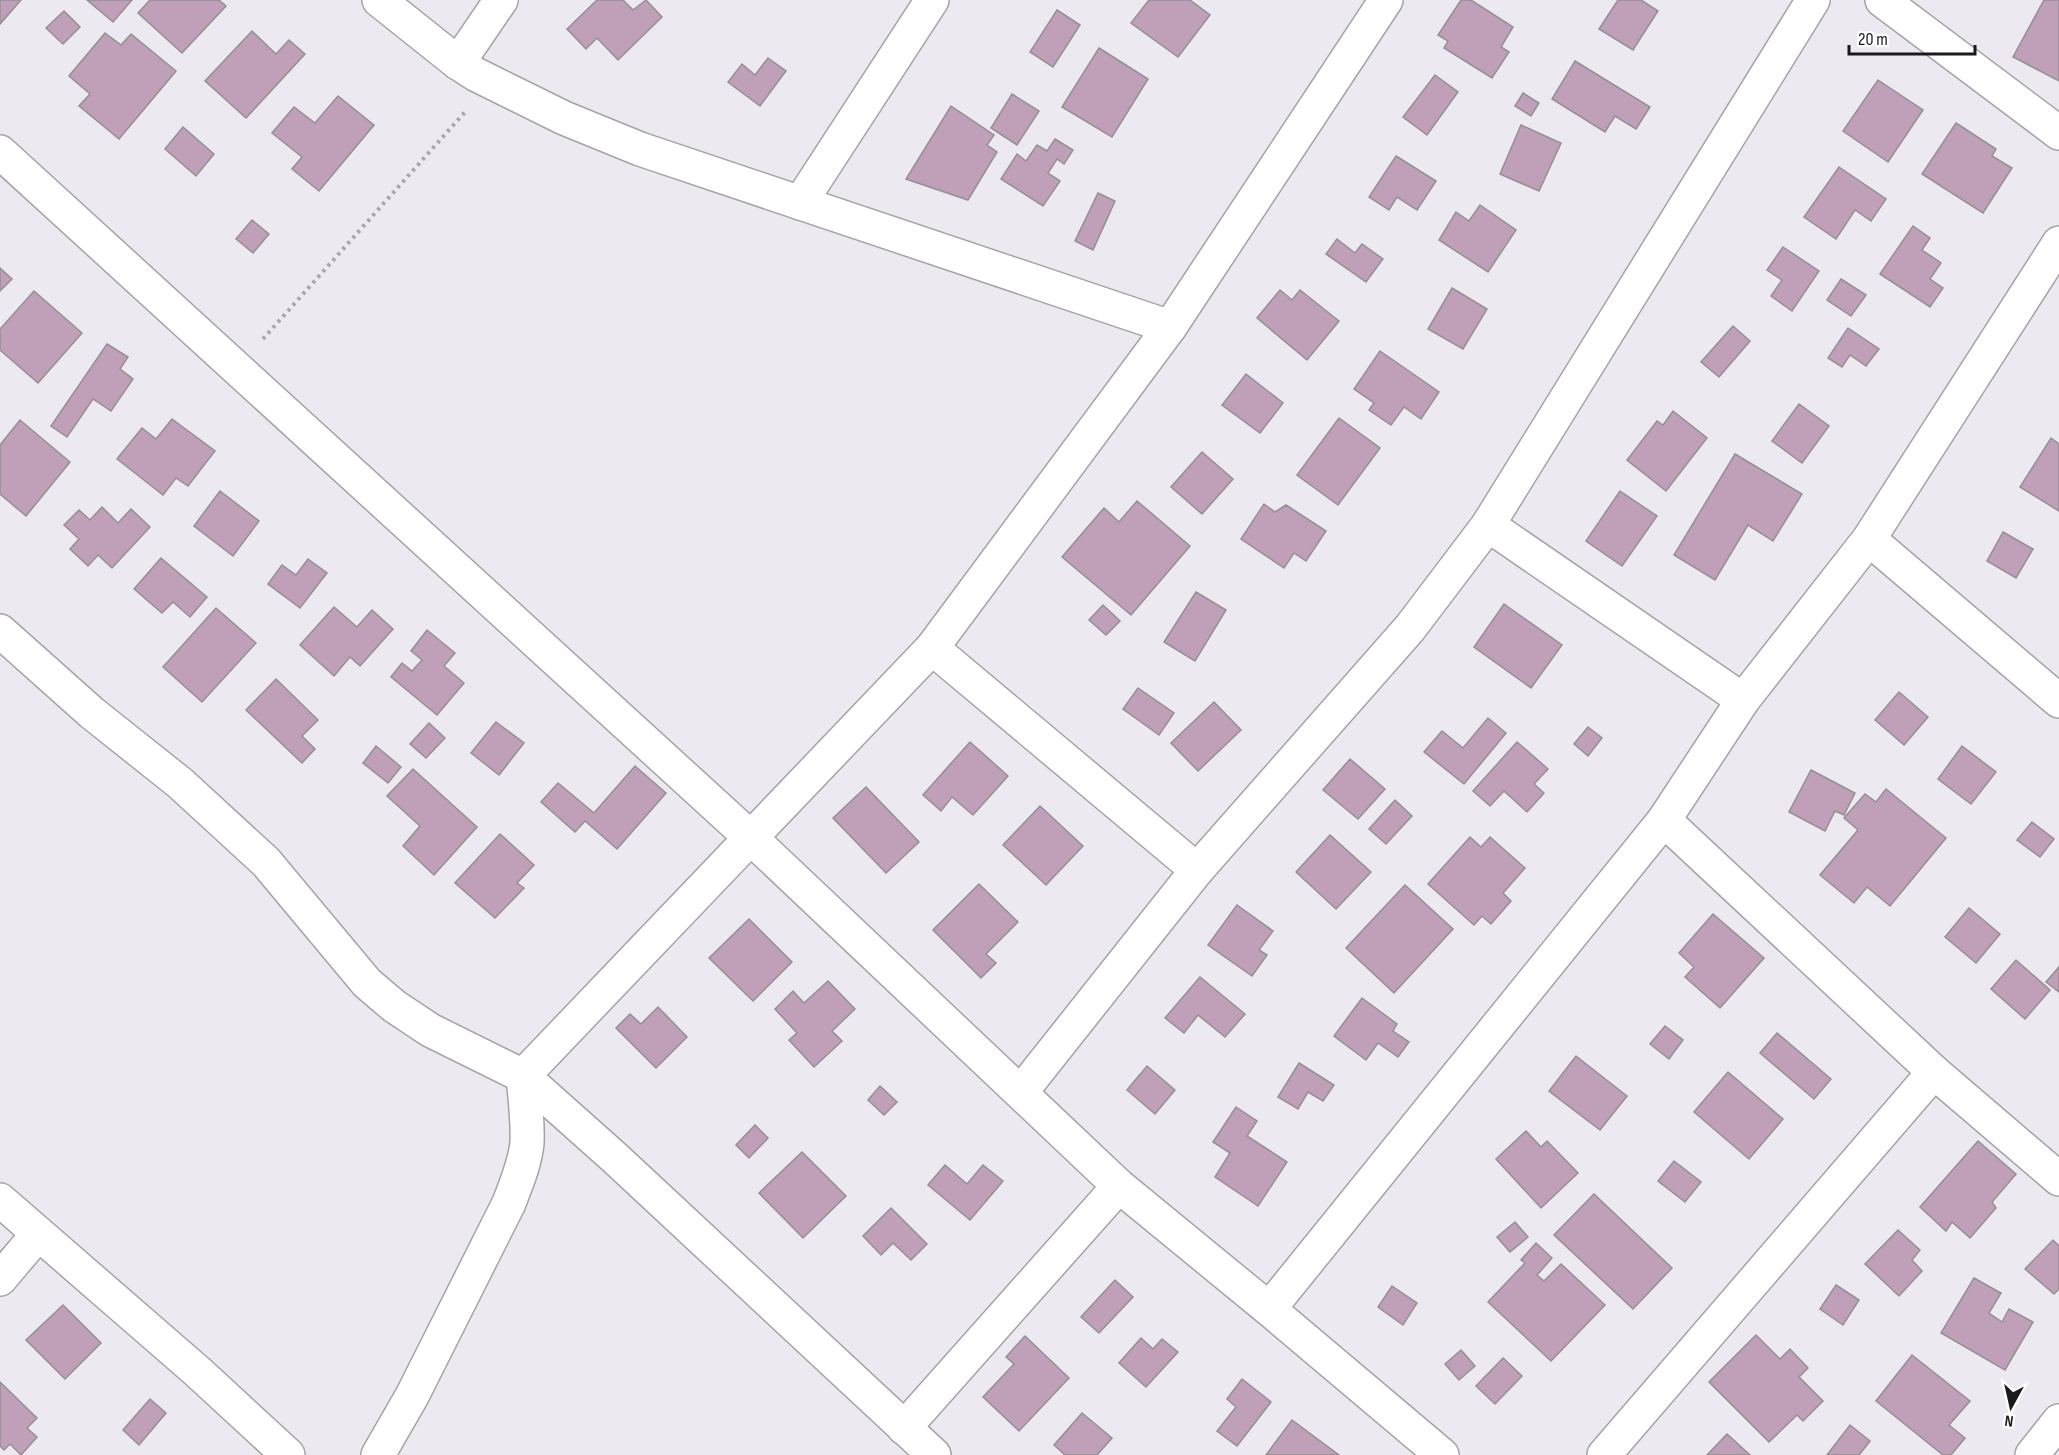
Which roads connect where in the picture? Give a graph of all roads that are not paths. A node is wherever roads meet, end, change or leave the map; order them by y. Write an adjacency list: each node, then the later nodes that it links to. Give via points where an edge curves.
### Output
1 (379, 0): 7 (street)
2 (501, 0): 7 (street)
3 (933, 0): 10 (street)
4 (1386, 0): 12 (street)
5 (1813, 0): 13 (street)
6 (1882, 0): 8 (street)
7 (458, 63): 10 (street, via 564,118 640,149)
8 (2059, 133)
9 (0, 152): 20 (street)
10 (800, 203): 12 (street)
11 (2059, 243): 14 (street)
12 (1170, 327): 16 (street)
13 (1488, 525): 17 (street); 21 (street, via 1410,628)
14 (1869, 539): 17 (street); 18 (street)
15 (0, 631): 23 (street, via 92,713 180,783 266,862 366,983 430,1030)
16 (932, 648): 20 (street); 21 (street)
17 (1743, 700): 19 (street)
18 (2059, 701)
19 (1664, 820): 22 (street); 30 (street)
20 (751, 838): 23 (street); 24 (street)
21 (1197, 870): 24 (street)
22 (1934, 1072): 25 (street); 37 (street)
23 (523, 1076): 32 (street); 34 (street, via 527,1145 519,1177 412,1396)
24 (1021, 1092): 26 (street)
25 (2059, 1179)
26 (1119, 1186): 30 (street); 32 (street)
27 (0, 1200): 28 (street)
28 (38, 1234): 29 (street); 33 (street)
29 (0, 1279)
30 (1269, 1309): 36 (street)
31 (2059, 1420): 38 (street)
32 (904, 1428): 35 (street)
33 (288, 1455)
34 (378, 1455)
35 (934, 1455)
36 (1442, 1455)
37 (1604, 1455)
38 (2032, 1455)

